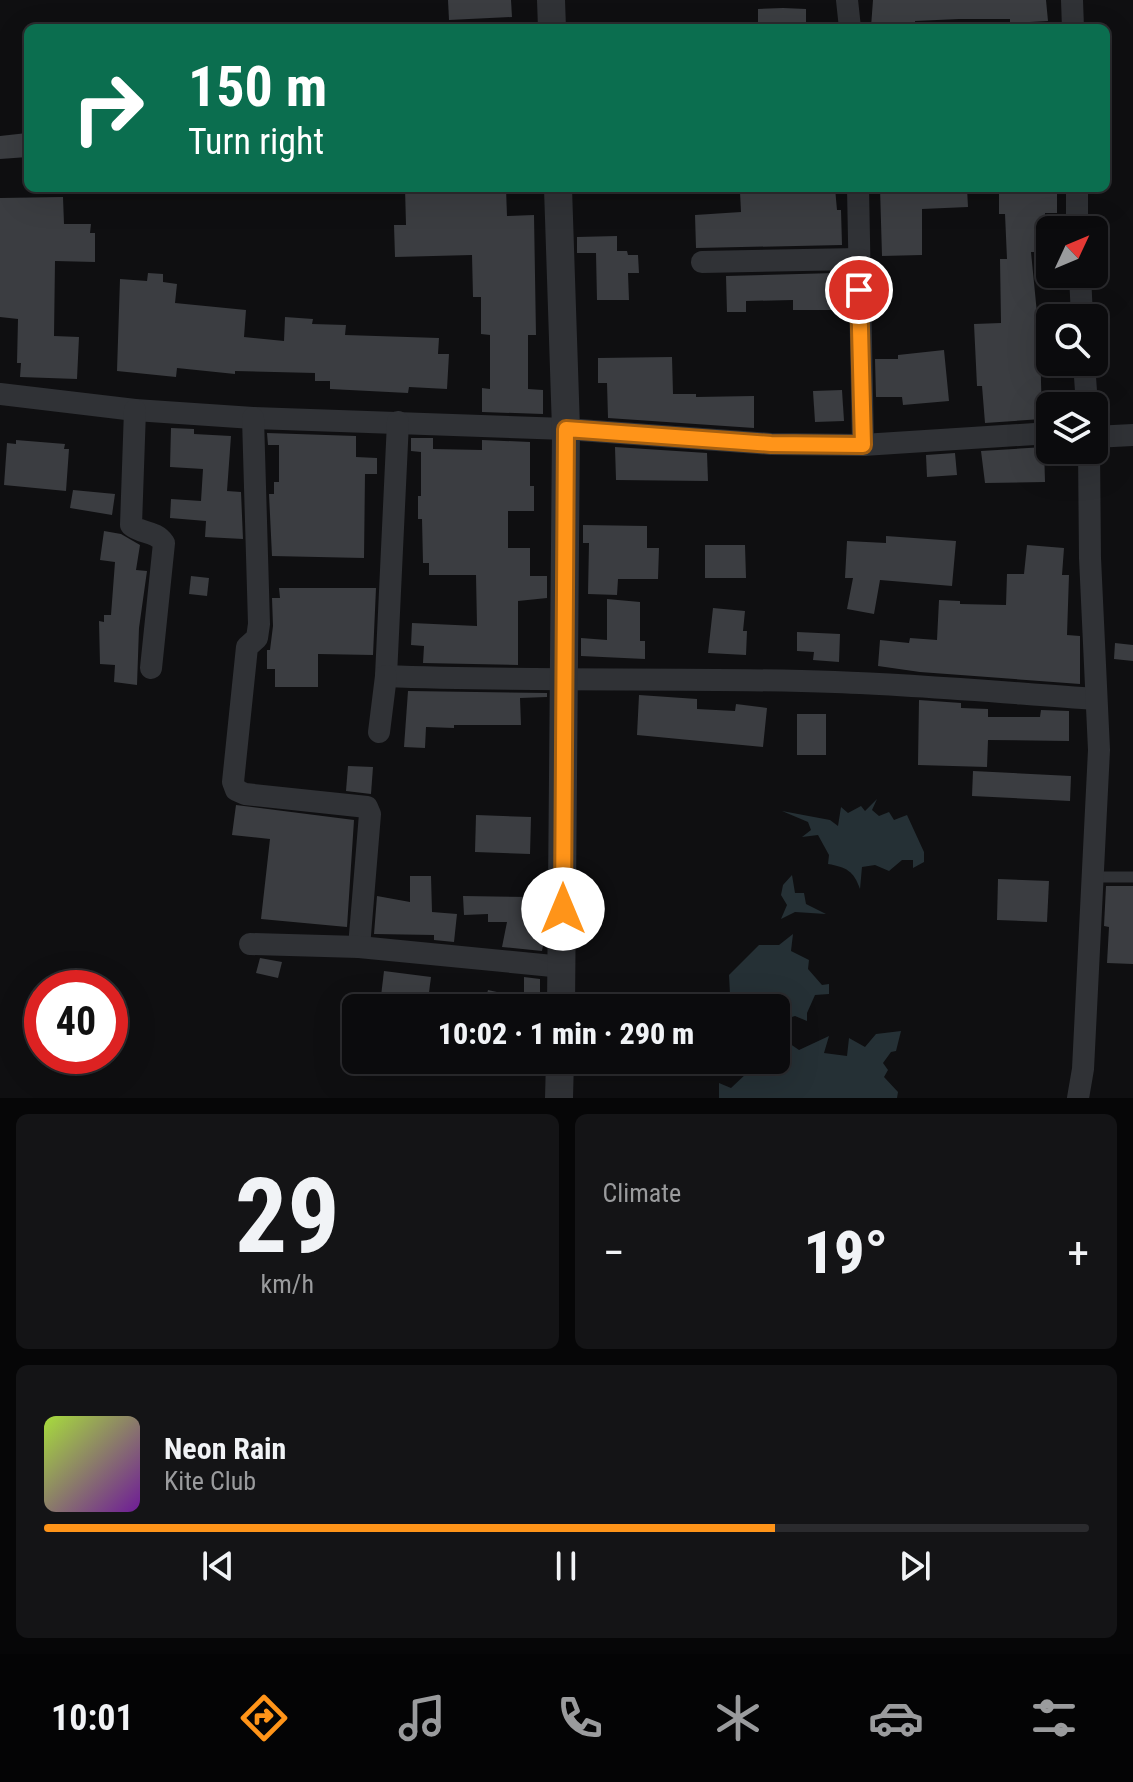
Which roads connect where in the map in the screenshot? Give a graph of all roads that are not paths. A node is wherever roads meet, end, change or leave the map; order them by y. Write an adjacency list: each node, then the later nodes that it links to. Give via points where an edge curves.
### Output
1 (551, 0): 4 (street)
2 (847, 0): 5 (street)
3 (1072, 0): 6 (street)
4 (552, 24)
5 (850, 24)
6 (1073, 24)
7 (558, 192): 17 (street)
8 (858, 192): 11 (street)
9 (1077, 192): 10 (street)
10 (1077, 216)
11 (859, 259): 12 (street); 21 (street)
12 (702, 262)
13 (0, 394): 14 (street)
14 (135, 410): 15 (street); 23 (street, via 131,525 160,536 164,543)
15 (253, 418): 16 (street); 31 (street, via 259,624 257,638 247,647 233,782 245,794 367,807)
16 (398, 422): 17 (street); 24 (street)
17 (566, 429): 21 (street); 25 (street)
18 (1036, 434): 21 (street)
19 (1133, 435): 20 (street)
20 (1108, 436)
21 (863, 445)
22 (1089, 464): 26 (street)
23 (151, 668)
24 (386, 676): 25 (street); 27 (street)
25 (564, 677): 26 (street, via 837,682); 32 (street)
26 (1096, 699): 28 (street, via 1099,750)
27 (379, 732)
28 (1092, 877): 29 (lane); 36 (street)
29 (1133, 877)
30 (250, 944): 31 (street)
31 (359, 947): 32 (street)
32 (563, 967): 33 (street)
33 (562, 994)
34 (560, 1074): 35 (street)
35 (559, 1098)
36 (1078, 1098)

